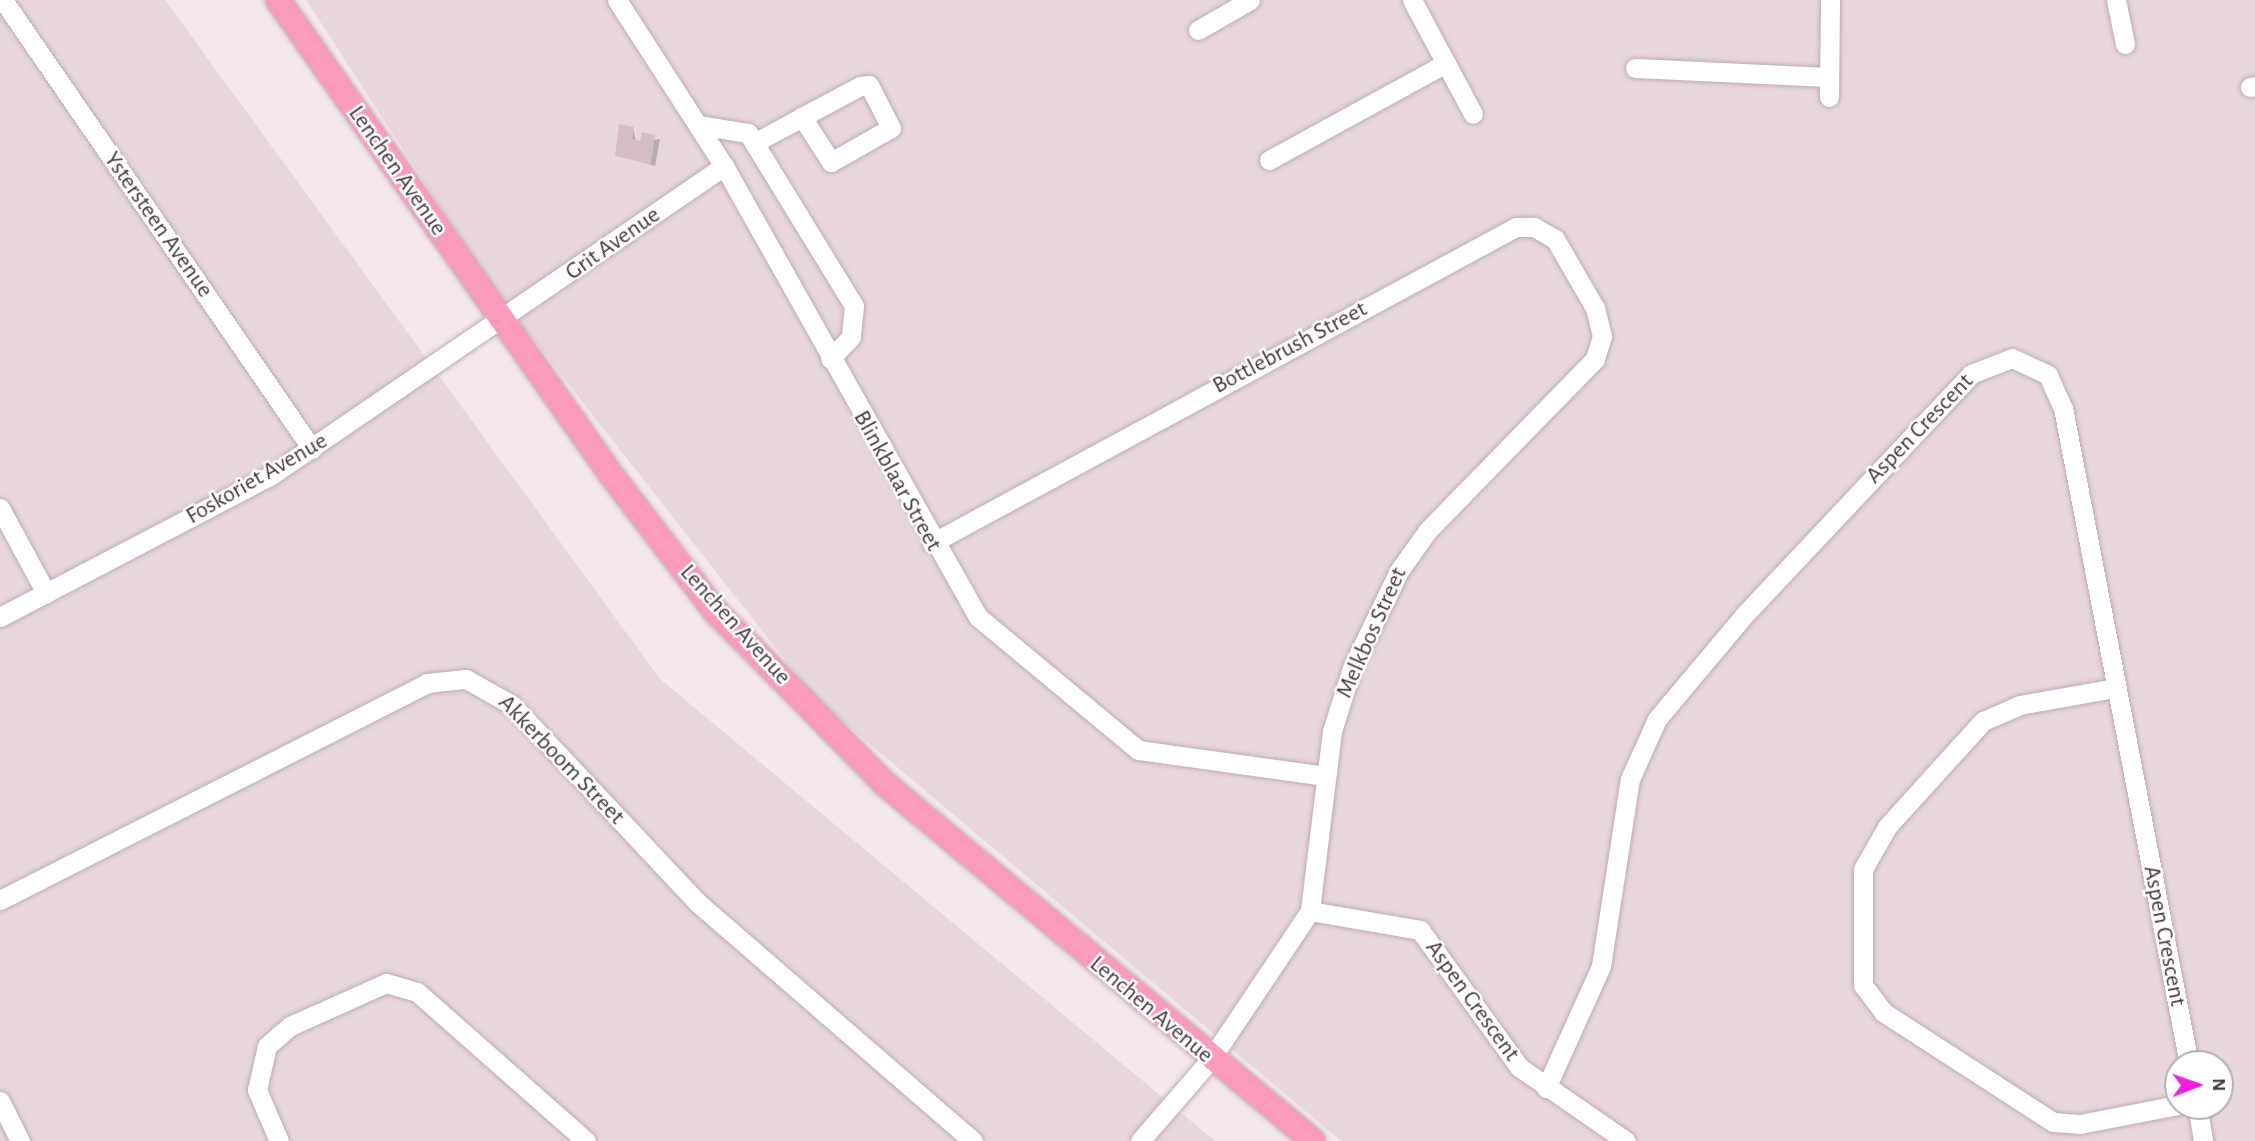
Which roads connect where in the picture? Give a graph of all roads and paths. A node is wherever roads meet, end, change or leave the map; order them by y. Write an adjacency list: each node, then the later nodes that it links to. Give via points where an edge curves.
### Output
1 (3, 0): 23 (street, Ystersteen Avenue)
2 (278, 0): 20 (main road, Lenchen Avenue)
3 (617, 0): 16 (street, Blinkblaar Street)
4 (1250, 0): 8 (street)
5 (1412, 0): 10 (street)
6 (1830, 0): 12 (street)
7 (2116, 0): 9 (street)
8 (1198, 30)
9 (2125, 44)
10 (1446, 63): 14 (street); 18 (street)
11 (1635, 68): 12 (street)
12 (1829, 77): 13 (street)
13 (1829, 97)
14 (1473, 114)
15 (803, 117): 15 (street, via 869,85 891,128 831,162); 17 (street)
16 (698, 125): 17 (street, via 748,133); 19 (street, Blinkblaar Street)
17 (754, 143): 22 (street, via 853,306 852,337)
18 (1269, 160)
19 (724, 166): 20 (street, Grit Avenue); 22 (street, Blinkblaar Street)
20 (503, 323): 23 (street, Foskoriet Avenue); 33 (main road, Lenchen Avenue, via 716,612 885,784)
21 (1602, 336): 25 (street, Bottlebrush Street, via 1595,308 1560,246 1540,229 1516,227); 29 (street, Melkbos Street, via 1586,370 1408,556 1352,668)
22 (830, 359): 25 (street, Blinkblaar Street)
23 (312, 449): 26 (street, Foskoriet Avenue, via 247,490)
24 (0, 508): 26 (street)
25 (932, 543): 29 (street, Blinkblaar Street, via 989,629 1138,750)
26 (46, 593): 27 (street, Foskoriet Avenue)
27 (0, 617)
28 (2115, 688): 32 (street, Aspen Crescent); 34 (street, Aspen Crescent, via 2059,395 2048,375 2023,360 1987,363 1745,613 1657,719 1630,779 1601,966); 36 (street, via 2020,705 1983,721 1887,827 1863,869 1863,985 1883,1012 2053,1122 2080,1124)
29 (1325, 776): 31 (street, Melkbos Street)
30 (0, 900): 41 (street, Akkerboom Street, via 427,683 466,678 512,705 698,903)
31 (1310, 911): 33 (street, Melkbos Street); 34 (street, Aspen Crescent, via 1420,930 1502,1049)
32 (2186, 1050)
33 (1211, 1059): 42 (street, Melkbos Street); 43 (main road, Lenchen Avenue)
34 (1545, 1088): 44 (street, Aspen Crescent)
35 (0, 1101): 38 (street)
36 (2164, 1108)
37 (2199, 1120): 45 (street)
38 (20, 1141)
39 (279, 1141): 40 (street, via 257,1090 267,1046 290,1026 386,983 417,992)
40 (586, 1141)
41 (973, 1141)
42 (1140, 1141)
43 (1312, 1141)
44 (1626, 1141)
45 (2203, 1141)

